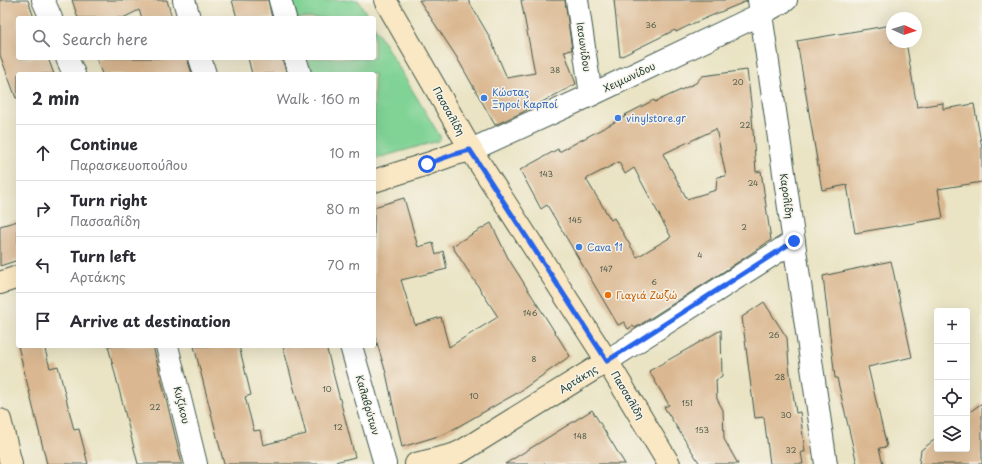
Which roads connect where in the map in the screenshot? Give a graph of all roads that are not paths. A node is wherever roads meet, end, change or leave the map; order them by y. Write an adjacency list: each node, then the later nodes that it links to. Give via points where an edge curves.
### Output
1 (44, 0): 8 (street)
2 (184, 0): 9 (street)
3 (280, 0): 10 (street)
4 (385, 0): 18 (main road, Πασσαλίδη)
5 (577, 0): 17 (street, Ιασωνίδου)
6 (786, 0): 7 (street, Χειμωνίδου)
7 (760, 7): 17 (street, Χειμωνίδου); 20 (street, Καρολίδη)
8 (50, 16)
9 (188, 16)
10 (284, 16)
11 (68, 60): 14 (street)
12 (201, 60): 15 (street)
13 (296, 60): 16 (street)
14 (73, 72)
15 (204, 72)
16 (299, 72)
17 (591, 95): 18 (street, Χειμωνίδου)
18 (470, 150): 19 (main road); 25 (main road, Πασσαλίδη)
19 (376, 180)
20 (794, 241): 25 (street, Αρτάκης); 33 (street, Καρολίδη)
21 (16, 278): 22 (main road)
22 (0, 282)
23 (167, 348): 29 (street, Κυζίκου)
24 (352, 348): 30 (street, Καλαβρύτων)
25 (607, 361): 27 (main road, Αρτάκης, via 466,449); 32 (main road, Πασσαλίδη)
26 (0, 420): 28 (main road)
27 (456, 460): 31 (main road, Αρτάκης)
28 (11, 464)
29 (196, 464)
30 (385, 464)
31 (416, 464)
32 (669, 464)
33 (826, 464)

